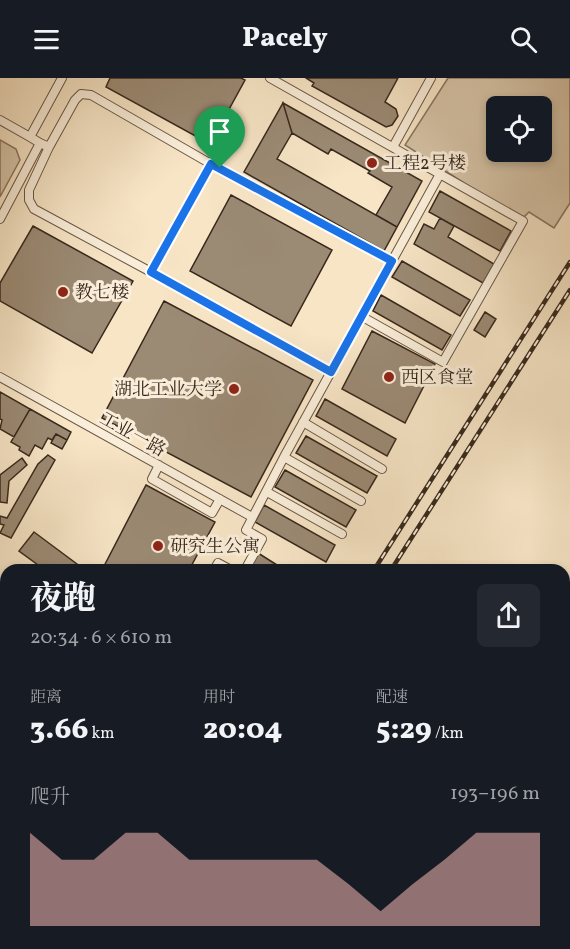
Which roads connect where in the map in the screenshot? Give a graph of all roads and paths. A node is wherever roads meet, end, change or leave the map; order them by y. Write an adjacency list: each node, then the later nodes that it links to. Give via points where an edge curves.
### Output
1 (62, 78): 5 (street)
2 (270, 78): 8 (street)
3 (431, 78): 8 (street)
4 (0, 120): 5 (street)
5 (30, 137): 6 (street)
6 (40, 143): 7 (street); 11 (street)
7 (49, 147): 9 (street, via 75,100 81,94 91,95); 13 (street, via 29,190 34,209)
8 (393, 147): 10 (street)
9 (211, 164): 12 (street); 13 (street)
10 (440, 174): 12 (street); 14 (street, via 523,221 482,295 443,362)
11 (0, 219)
12 (392, 261): 14 (street)
13 (151, 272): 15 (street)
14 (361, 316): 15 (street)
15 (331, 372): 17 (street)
16 (0, 376): 19 (street, 工业一路)
17 (303, 422): 18 (street); 20 (street)
18 (284, 457): 21 (street); 23 (street)
19 (159, 465): 22 (street, 工业一路); 22 (street, via 152,479 212,513)
20 (382, 469)
21 (267, 492): 24 (street); 25 (street)
22 (220, 499): 24 (street, 工业一路)
23 (361, 501)
24 (252, 517): 26 (street, via 246,530 262,539)
25 (342, 534)
26 (247, 564)

